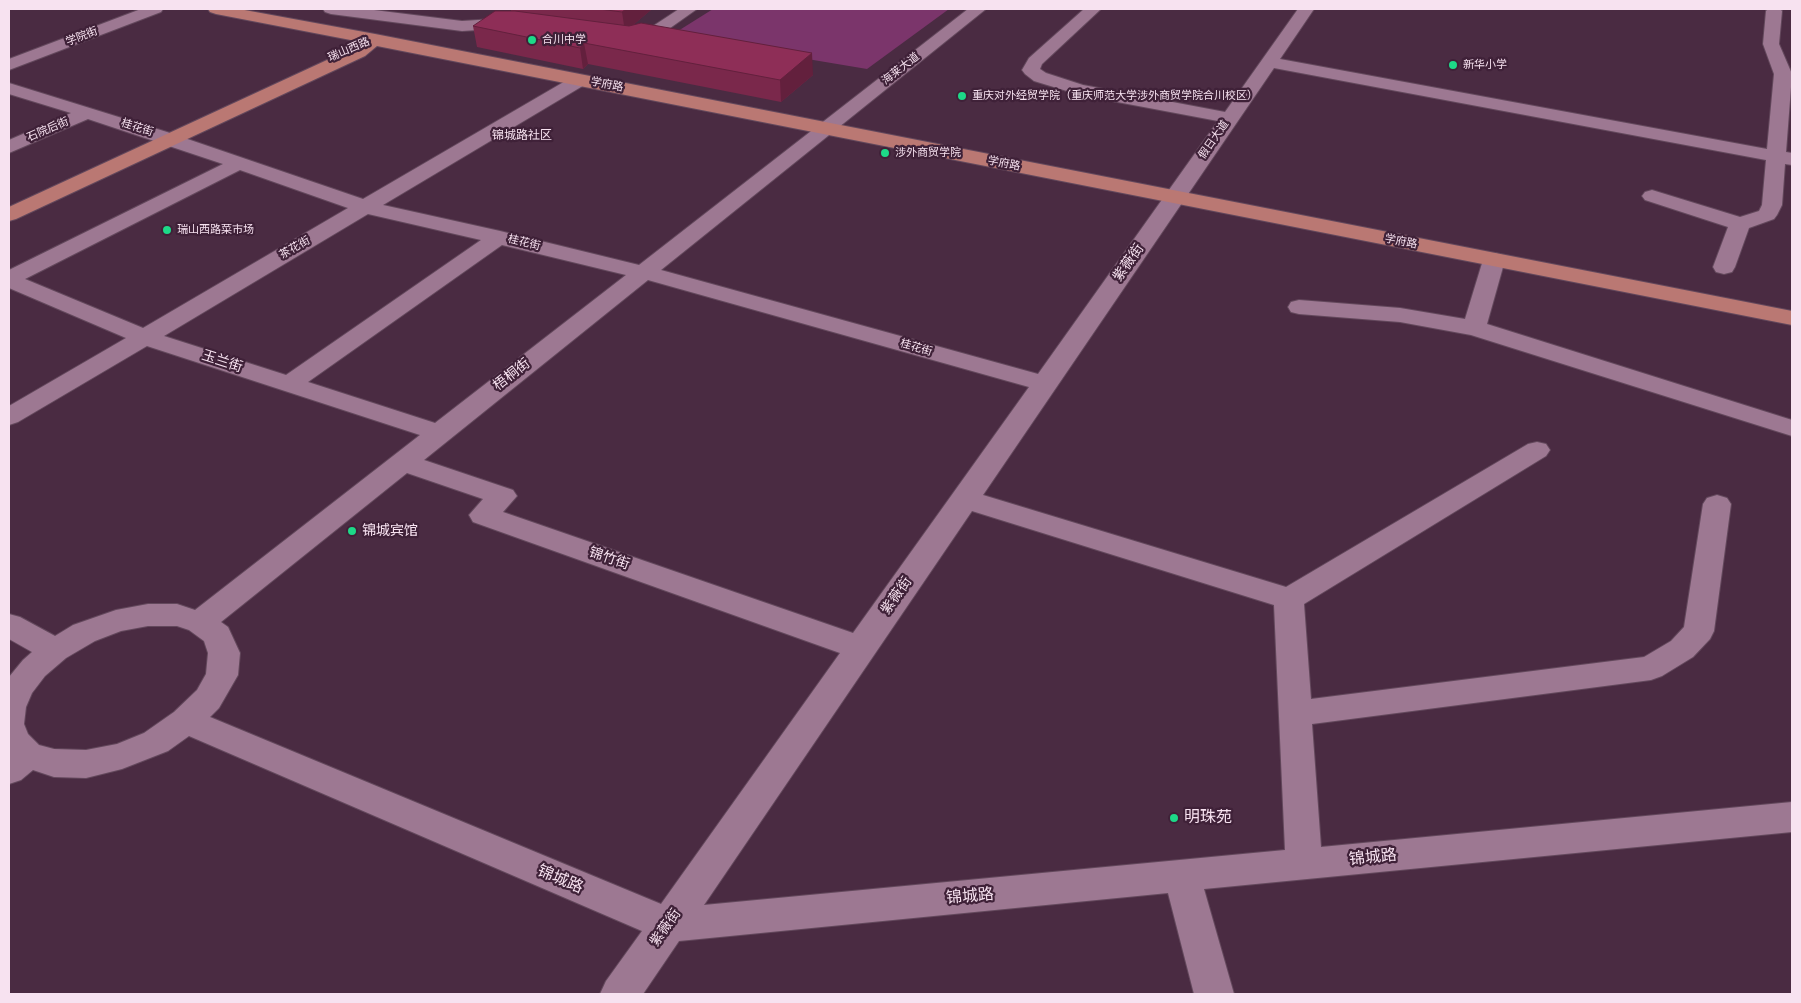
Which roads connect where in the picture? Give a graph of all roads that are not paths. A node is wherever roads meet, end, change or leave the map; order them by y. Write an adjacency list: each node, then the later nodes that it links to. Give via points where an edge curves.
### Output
1 (154, 9): 14 (street, 学院街)
2 (216, 9): 12 (main road, 学府路)
3 (331, 9): 9 (street)
4 (689, 9): 11 (street, via 641,38)
5 (978, 9): 20 (street, 海莱大道)
6 (1093, 9): 19 (street, via 1035,62 1032,70 1040,77 1080,90)
7 (1306, 9): 13 (street, 假日大道)
8 (1774, 11): 23 (street, via 1771,44 1783,74)
9 (409, 19): 10 (street, via 462,26 510,23); 12 (street)
10 (528, 26)
11 (612, 38)
12 (375, 39): 15 (main road, 学府路); 21 (main road, 瑞山西路, via 359,52)
13 (1269, 62): 19 (street, 假日大道); 23 (street)
14 (9, 65)
15 (580, 80): 20 (main road, 学府路); 28 (street, 茶花街)
16 (19, 91): 17 (street); 18 (street, 桂花街)
17 (9, 103)
18 (87, 113): 21 (street, 桂花街); 22 (street, 石院后街)
19 (1230, 118): 26 (street, 假日大道)
20 (824, 129): 26 (main road, 学府路); 34 (street, 梧桐街)
21 (165, 138): 24 (street, 桂花街); 27 (main road, 瑞山西路); 29 (main road, 瑞山西路)
22 (9, 147)
23 (1784, 157): 30 (street, via 1767,214)
24 (238, 164): 28 (street, 桂花街); 35 (street)
25 (1652, 196): 30 (street)
26 (1174, 197): 32 (main road, 学府路); 41 (street, 紫薇街)
27 (9, 205)
28 (365, 207): 31 (street, 桂花街); 39 (street, 茶花街)
29 (9, 215)
30 (1740, 224): 33 (street)
31 (500, 237): 34 (street, 桂花街); 40 (street)
32 (1494, 260): 37 (main road, 学府路); 38 (street)
33 (1724, 267)
34 (643, 272): 41 (street, 桂花街); 44 (street, 梧桐街)
35 (9, 279): 39 (street, 玉兰街)
36 (1299, 307): 38 (street, via 1400,315)
37 (1792, 318)
38 (1474, 328): 43 (street)
39 (144, 337): 40 (street, 玉兰街); 42 (street, 茶花街)
40 (290, 384): 44 (street, 玉兰街)
41 (1045, 384): 47 (street, 紫薇街)
42 (9, 417)
43 (1792, 428)
44 (439, 433): 46 (street, 梧桐街)
45 (1537, 450): 49 (street)
46 (403, 462): 50 (street, 梧桐街); 52 (street, 锦竹街, via 503,496 483,515)
47 (964, 499): 49 (street); 52 (street, 紫薇街)
48 (1717, 504): 54 (street, via 1699,632 1682,649 1651,668)
49 (1289, 599): 54 (street)
50 (200, 622): 53 (street, via 177,615 148,615 116,621 84,633); 56 (street, via 217,635 224,653 222,675 208,699)
51 (9, 625): 53 (street)
52 (861, 648): 61 (street, 紫薇街)
53 (55, 650): 55 (street, via 19,687)
54 (1296, 714): 59 (street)
55 (9, 716): 57 (street)
56 (186, 722): 57 (street, via 156,742 122,756 86,764); 61 (street, 锦城路)
57 (19, 762)
58 (1792, 817): 59 (street, 锦城路)
59 (1304, 865): 60 (street, 锦城路)
60 (1182, 877): 61 (street, 锦城路); 63 (street)
61 (668, 925): 62 (street, 紫薇街)
62 (620, 994)
63 (1214, 994)

